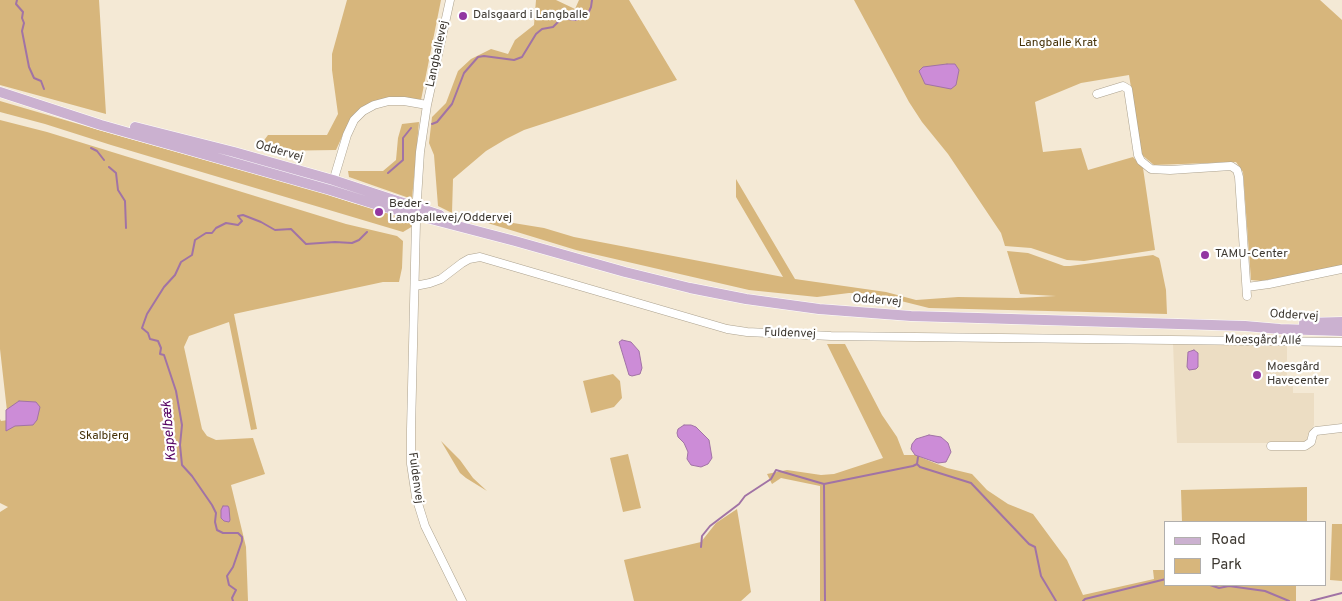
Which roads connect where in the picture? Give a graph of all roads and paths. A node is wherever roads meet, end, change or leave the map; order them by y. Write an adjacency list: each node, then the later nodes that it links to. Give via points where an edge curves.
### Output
1 (450, 0): 4 (street, Langballevej)
2 (0, 92): 5 (main road, Oddervej, via 101,125)
3 (1097, 94): 10 (street, via 1124,86 1128,88 1138,155 1152,169 1231,166 1237,170)
4 (427, 105): 5 (street, Langballevej, via 389,101 363,111 347,135); 6 (street)
5 (332, 185): 13 (main road, Oddervej, via 625,272 746,299 911,316)
6 (417, 199)
7 (416, 222): 9 (street, Fuldenvej)
8 (1342, 269): 10 (street)
9 (415, 286): 15 (street, Fuldenvej, via 440,279 462,262 480,257 738,331 850,336); 19 (street, Fuldenvej, via 411,429 416,497 425,526)
10 (1247, 287): 11 (street)
11 (1247, 296)
12 (1342, 322): 13 (main road, Oddervej)
13 (1245, 326): 14 (main road, Oddervej)
14 (1342, 331)
15 (1183, 340): 16 (street, Moesgård Allé)
16 (1342, 342)
17 (1342, 428): 18 (street, via 1316,431 1305,446)
18 (1271, 446)
19 (462, 601)

